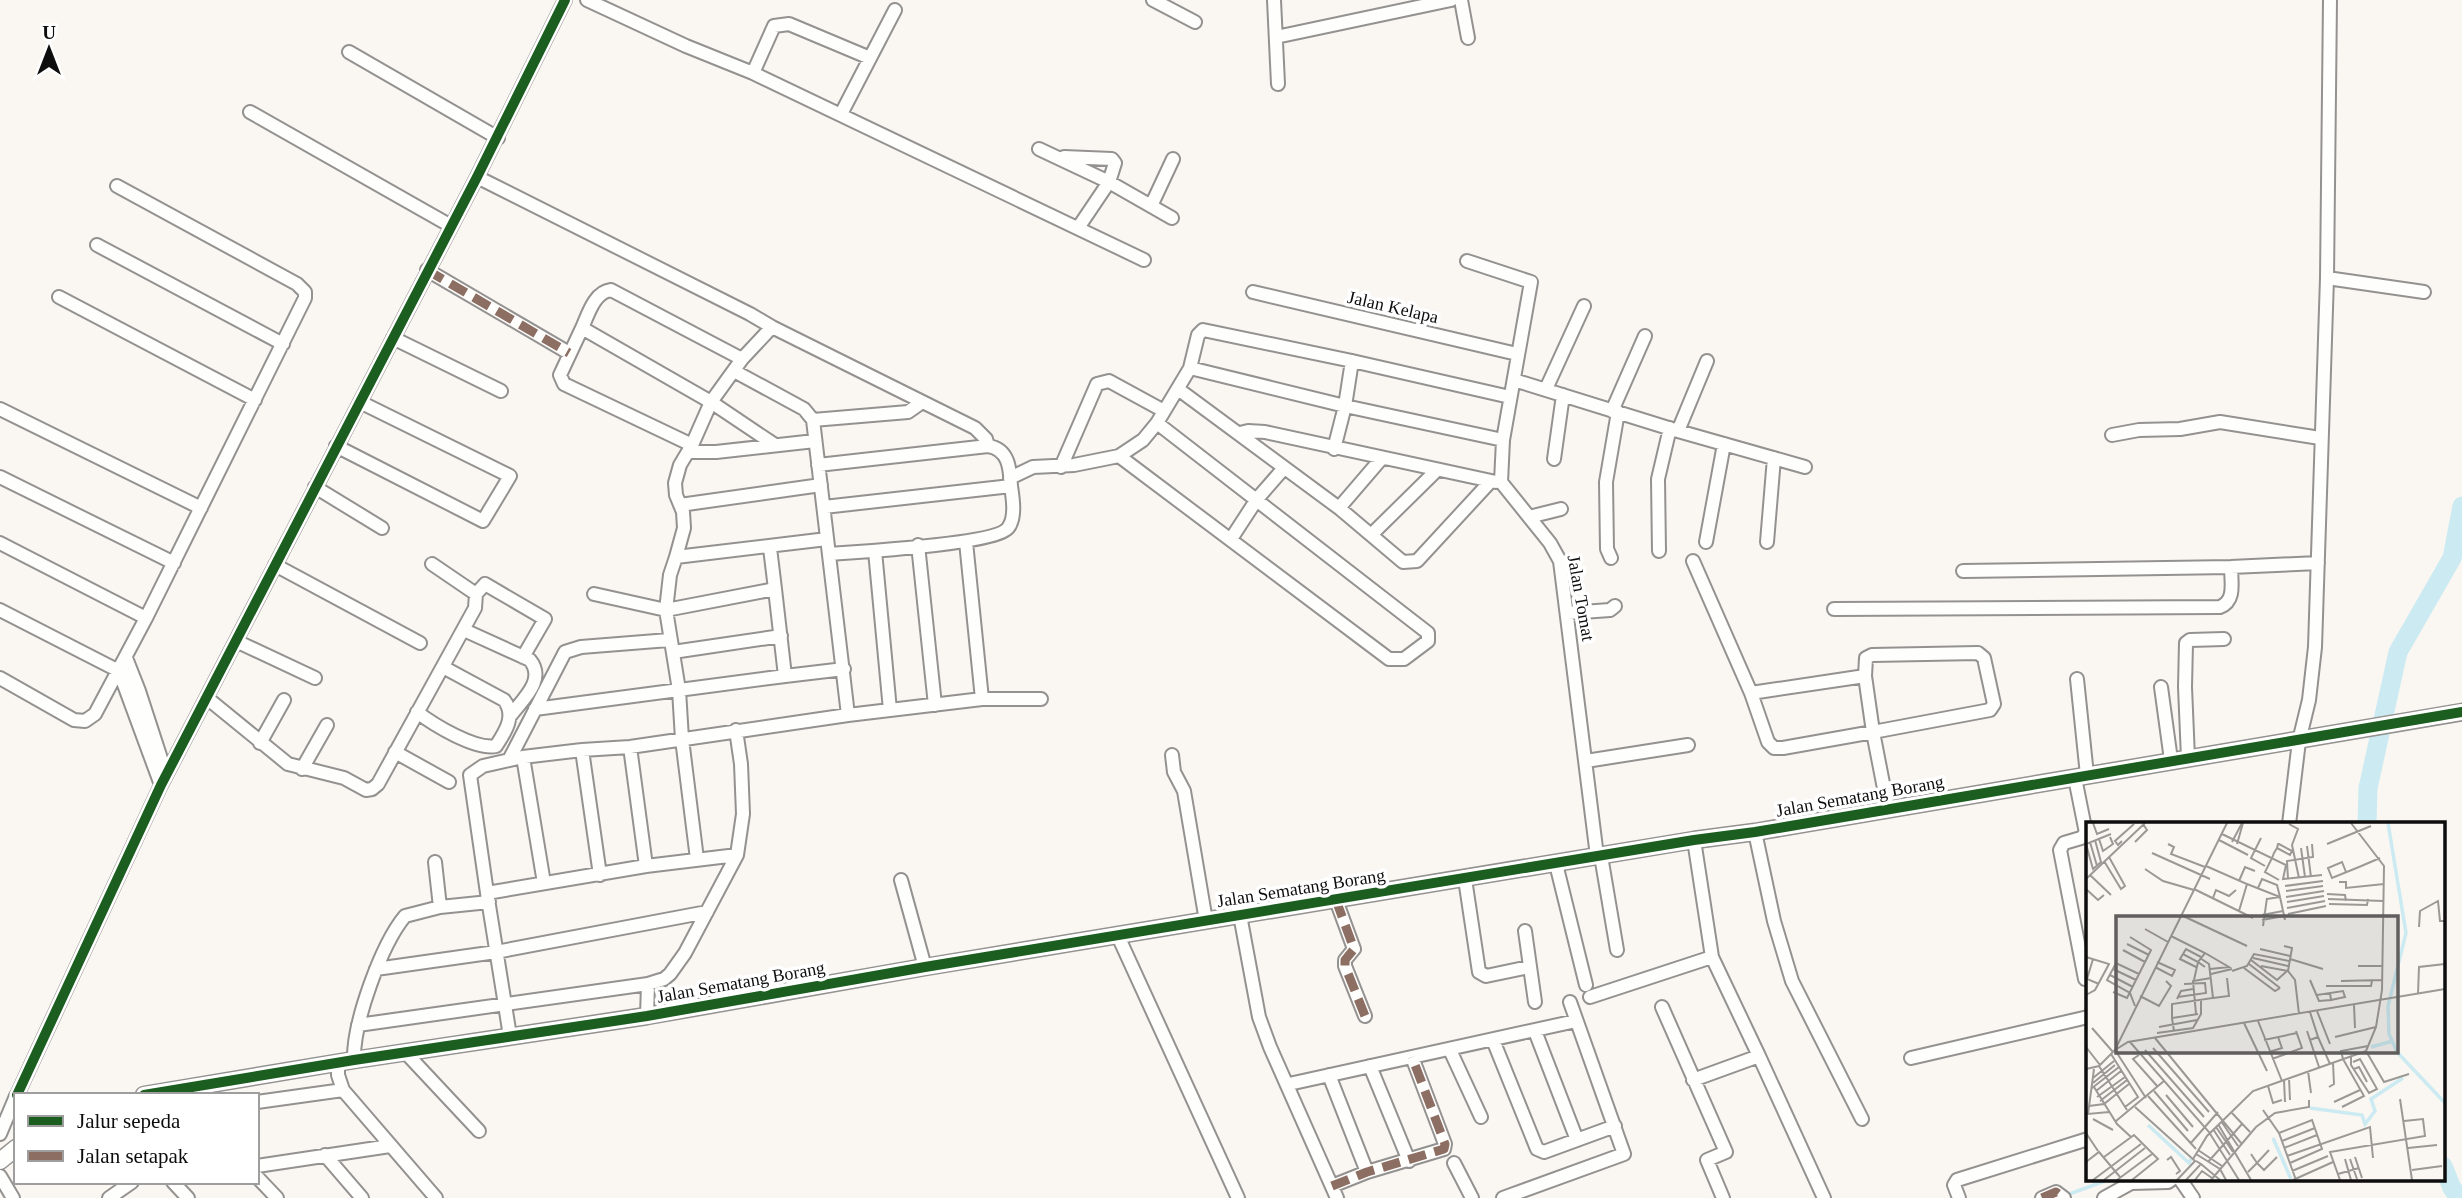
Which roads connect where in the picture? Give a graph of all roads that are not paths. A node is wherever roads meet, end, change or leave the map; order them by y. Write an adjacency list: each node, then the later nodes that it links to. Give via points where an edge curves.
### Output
1 (565, 0): 18 (street)
2 (587, 0): 14 (street)
3 (1153, 0): 9 (street)
4 (1274, 0): 10 (street)
5 (1451, 0): 10 (street)
6 (1461, 0): 11 (street)
7 (2330, 0): 33 (street)
8 (895, 10): 13 (street)
9 (1195, 22)
10 (1276, 37): 15 (street)
11 (1468, 38)
12 (349, 52): 18 (street)
13 (870, 58): 14 (street, via 779,24); 17 (street)
14 (753, 72): 17 (street)
15 (1278, 84)
16 (250, 112): 27 (street)
17 (841, 114): 28 (street)
18 (498, 138): 22 (street)
19 (1039, 149): 20 (street)
20 (1058, 157): 23 (street); 23 (street, via 1112,159 1115,164)
21 (1173, 159): 25 (street)
22 (478, 177): 27 (street); 38 (street)
23 (1109, 182): 25 (street); 28 (street)
24 (117, 186): 42 (street, via 297,284 305,298)
25 (1151, 206): 26 (street)
26 (1172, 218)
27 (451, 226): 32 (street)
28 (1078, 228): 30 (street)
29 (97, 244): 42 (street)
30 (1144, 260)
31 (1467, 261): 44 (street, via 1531,282)
32 (427, 271): 41 (street); 43 (street)
33 (2327, 278): 34 (street); 69 (street)
34 (2424, 292)
35 (1256, 293): 44 (street, Jalan Kelapa)
36 (59, 297): 56 (street)
37 (1584, 306): 52 (street)
38 (772, 327): 45 (street); 58 (street)
39 (582, 328): 43 (street); 45 (street, via 598,295 611,290); 59 (street)
40 (1645, 336): 63 (street)
41 (393, 338): 53 (street); 57 (street)
42 (283, 344): 56 (street)
43 (569, 353): 76 (street, via 560,375 564,384)
44 (1517, 354): 50 (street)
45 (742, 359): 49 (street)
46 (1352, 361): 48 (street, via 1207,330 1198,335); 55 (street); 60 (street)
47 (1707, 361): 66 (street)
48 (1190, 368): 51 (street); 60 (street)
49 (734, 371): 59 (street); 64 (street)
50 (1514, 380): 52 (street); 55 (street)
51 (1178, 389): 62 (street); 67 (street)
52 (1546, 389): 54 (street)
53 (501, 391)
54 (1563, 395): 63 (street); 81 (street)
55 (1510, 397): 70 (street)
56 (255, 400): 95 (street)
57 (359, 401): 74 (street); 74 (street, via 510,477 483,521)
58 (919, 401): 64 (street, via 908,412); 75 (street, via 975,428)
59 (711, 402): 73 (street); 76 (street)
60 (1345, 406): 70 (street); 77 (street)
61 (0, 408): 95 (street)
62 (1164, 411): 65 (street); 83 (street, via 1112,382 1097,384)
63 (1615, 412): 66 (street); 113 (street, via 1605,482)
64 (814, 420): 71 (street)
65 (1157, 423): 78 (street, via 1143,440); 92 (street)
66 (1674, 430): 72 (street); 110 (street, via 1658,478)
67 (1240, 433): 77 (street, via 1254,430); 85 (street)
68 (2112, 435): 69 (street, via 2220,422)
69 (2320, 438): 116 (street)
70 (1503, 440): 89 (street)
71 (814, 441): 73 (street); 82 (street)
72 (1724, 444): 79 (street); 104 (street)
73 (775, 445): 76 (street, via 716,452)
74 (336, 446): 91 (street)
75 (988, 446): 82 (street); 88 (street, via 1003,453)
76 (690, 448): 93 (street, via 675,483)
77 (1334, 449): 80 (street)
78 (1119, 456): 83 (street); 102 (street)
79 (1774, 458): 84 (street); 105 (street)
80 (1381, 459): 86 (street); 96 (street)
81 (1554, 459)
82 (818, 465): 90 (street)
83 (1061, 467): 88 (street, via 1033,467)
84 (1805, 467)
85 (1284, 468): 92 (street); 96 (street)
86 (1437, 470): 89 (street); 100 (street)
87 (0, 477): 115 (street)
88 (1011, 482): 94 (street); 103 (street, via 1012,521 1006,531)
89 (1496, 482): 98 (street, Jalan Tomat); 100 (street, via 1417,561 1403,562)
90 (821, 485): 93 (street); 94 (street)
91 (315, 487): 99 (street); 118 (street)
92 (1257, 499): 102 (street); 102 (street, via 1427,633 1428,641 1404,659 1389,659)
93 (680, 505): 112 (street, via 684,528)
94 (824, 507): 101 (street)
95 (201, 508): 115 (street)
96 (1339, 508): 100 (street)
97 (1561, 509): 98 (street)
98 (1529, 517): 128 (street, Jalan Tomat, via 1560,561)
99 (382, 528)
100 (1371, 535)
101 (827, 539): 108 (street); 111 (street)
102 (1231, 539)
103 (966, 542): 107 (street); 150 (street)
104 (1706, 542)
105 (1767, 542)
106 (0, 543): 129 (street)
107 (918, 545): 109 (street); 153 (street)
108 (770, 548): 112 (street); 121 (street)
109 (875, 551): 111 (street); 155 (street)
110 (1660, 551)
111 (829, 555): 139 (street)
112 (676, 557): 127 (street)
113 (1611, 558)
114 (1693, 561): 148 (street)
115 (174, 563): 129 (street)
116 (2318, 563): 119 (street); 164 (street, via 2315,647)
117 (432, 564): 122 (street)
118 (275, 565): 133 (street); 134 (street)
119 (2231, 567): 120 (street); 125 (street, via 2231,599 2220,607)
120 (1964, 571)
121 (775, 589): 127 (street); 131 (street)
122 (476, 594): 130 (street); 136 (street, via 485,584 545,618)
123 (594, 594): 127 (street)
124 (1615, 606): 128 (street)
125 (1834, 609)
126 (0, 610): 140 (street)
127 (666, 610): 135 (street)
128 (1568, 613): 173 (street, Jalan Tomat)
129 (146, 618): 137 (street)
130 (464, 630): 136 (street); 138 (street)
131 (781, 636): 135 (street); 141 (street)
132 (2224, 639): 172 (street, via 2186,643)
133 (236, 641): 144 (street); 149 (street)
134 (420, 643)
135 (671, 646): 147 (street); 154 (street, via 570,649)
136 (523, 657): 158 (street, via 535,667 537,676)
137 (126, 658): 140 (street); 176 (street)
138 (443, 667): 156 (street); 158 (street, via 504,700)
139 (844, 669): 141 (street); 159 (street)
140 (119, 671): 143 (street, via 95,714 80,722); 176 (street)
141 (785, 676): 147 (street)
142 (1865, 676): 148 (street); 162 (street); 162 (street, via 1864,662 1872,655 1978,653 1984,658 1994,704 1990,710)
143 (0, 678)
144 (315, 678)
145 (2077, 679): 175 (street)
146 (2161, 687): 172 (street)
147 (679, 690): 154 (street); 163 (street)
148 (1751, 693): 162 (street, via 1768,743 1774,748)
149 (206, 698): 165 (street); 176 (street)
150 (982, 699): 151 (street); 153 (street)
151 (1041, 699)
152 (284, 700): 165 (street)
153 (935, 705): 155 (street)
154 (536, 709): 171 (street)
155 (890, 710): 159 (street)
156 (417, 712): 158 (street, via 483,747 496,746); 169 (street)
157 (2455, 713): 164 (street, Jalan Sematang Borang)
158 (511, 715)
159 (848, 715): 161 (street)
160 (327, 725): 174 (street)
161 (736, 730): 163 (street); 182 (street, via 743,814)
162 (1874, 732): 178 (street)
163 (682, 739): 167 (street); 184 (street)
164 (2299, 741): 172 (street, Jalan Sematang Borang); 179 (street)
165 (260, 743): 174 (street)
166 (1688, 745): 173 (street)
167 (630, 747): 168 (street); 187 (street)
168 (582, 750): 171 (street); 188 (street)
169 (395, 752): 174 (street, via 372,789); 177 (street)
170 (1172, 755): 195 (street, via 1184,791)
171 (516, 759): 191 (street); 192 (street, via 483,766 470,775)
172 (2180, 759): 175 (street, Jalan Sematang Borang)
173 (1586, 761): 183 (street, Jalan Tomat)
174 (302, 769)
175 (2081, 776): 178 (street, Jalan Sematang Borang); 206 (street, via 2086,833 2064,843 2060,850)
176 (163, 780): 232 (street)
177 (449, 782)
178 (1888, 809): 180 (street, Jalan Sematang Borang)
179 (2289, 822)
180 (1755, 832): 181 (street, Jalan Sematang Borang); 237 (street, via 1792,981)
181 (1694, 840): 183 (street, Jalan Sematang Borang); 202 (street)
182 (737, 855): 184 (street); 196 (street)
183 (1599, 856): 186 (street, Jalan Sematang Borang); 200 (street, Jalan Tomat)
184 (697, 859): 187 (street)
185 (435, 862): 194 (street)
186 (1556, 864): 189 (street, Jalan Sematang Borang); 202 (street, via 1588,991)
187 (646, 866): 188 (street)
188 (600, 875): 191 (street)
189 (1465, 879): 193 (street, Jalan Sematang Borang); 204 (street, via 1479,972 1486,976)
190 (901, 880): 203 (street)
191 (544, 883): 192 (street)
192 (488, 897): 194 (street); 201 (street)
193 (1336, 900): 197 (street, Jalan Sematang Borang); 213 (street, via 1354,949 1345,966)
194 (440, 907): 205 (street, via 405,916)
195 (1204, 911): 197 (street, Jalan Sematang Borang); 199 (street, Jalan Sematang Borang)
196 (707, 912): 201 (street); 207 (street, via 670,974)
197 (1240, 915): 230 (street, via 1259,1017)
198 (1525, 931): 204 (street)
199 (1118, 936): 203 (street, Jalan Sematang Borang); 263 (street)
200 (1617, 950)
201 (496, 952): 205 (street); 210 (street)
202 (1712, 957): 222 (street)
203 (925, 967): 212 (street, Jalan Sematang Borang)
204 (1529, 967): 208 (street)
205 (376, 969): 216 (street)
206 (2085, 979)
207 (648, 987): 210 (street); 212 (street)
208 (1535, 1002)
209 (1570, 1002): 215 (street)
210 (507, 1007): 216 (street); 217 (street)
211 (1662, 1007): 229 (street)
212 (647, 1010): 217 (street, Jalan Sematang Borang)
213 (1364, 1016)
214 (2086, 1017): 225 (street)
215 (1576, 1021): 218 (street); 238 (street)
216 (357, 1030): 224 (street)
217 (510, 1031): 221 (street, Jalan Sematang Borang)
218 (1535, 1031): 219 (street); 241 (street)
219 (1493, 1040): 220 (street); 241 (street, via 1537,1149 1544,1152)
220 (1450, 1050): 223 (street); 236 (street)
221 (405, 1052): 224 (street, Jalan Sematang Borang); 239 (street)
222 (1759, 1055): 229 (street); 268 (street)
223 (1412, 1056): 227 (street); 245 (street, via 1445,1147)
224 (354, 1057): 226 (street, Jalan Sematang Borang)
225 (1911, 1058)
226 (338, 1064): 231 (street); 233 (street, Jalan Sematang Borang)
227 (1370, 1066): 228 (street); 245 (street)
228 (1329, 1075): 230 (street); 248 (street)
229 (1693, 1080): 267 (street, via 1726,1152 1707,1160)
230 (1289, 1084): 255 (street)
231 (343, 1090): 235 (street); 243 (street)
232 (17, 1093)
233 (157, 1093)
234 (14, 1100): 240 (street)
235 (259, 1102)
236 (1481, 1117)
237 (1862, 1119)
238 (1615, 1126): 241 (street); 266 (street, via 1624,1154)
239 (479, 1131)
240 (0, 1134)
241 (1577, 1140)
242 (2086, 1140): 269 (street, via 1957,1180 1954,1185)
243 (390, 1146): 244 (street); 262 (street)
244 (325, 1155): 247 (street); 261 (street)
245 (1409, 1161): 248 (street)
246 (1454, 1163): 265 (street)
247 (259, 1166)
248 (1367, 1172): 255 (street)
249 (0, 1176): 256 (street)
250 (259, 1179): 260 (street)
251 (2171, 1180): 271 (street, via 2131,1183)
252 (2181, 1180): 272 (street)
253 (129, 1184): 258 (street)
254 (175, 1184): 259 (street)
255 (1332, 1186): 264 (street)
256 (13, 1190)
257 (2063, 1197): 270 (street, via 2056,1192)
258 (109, 1198)
259 (188, 1198)
260 (277, 1198)
261 (362, 1198)
262 (435, 1198)
263 (1238, 1198)
264 (1338, 1198)
265 (1472, 1198)
266 (1503, 1198)
267 (1723, 1198)
268 (1824, 1198)
269 (1959, 1198)
270 (2042, 1198)
271 (2104, 1198)
272 (2193, 1198)

